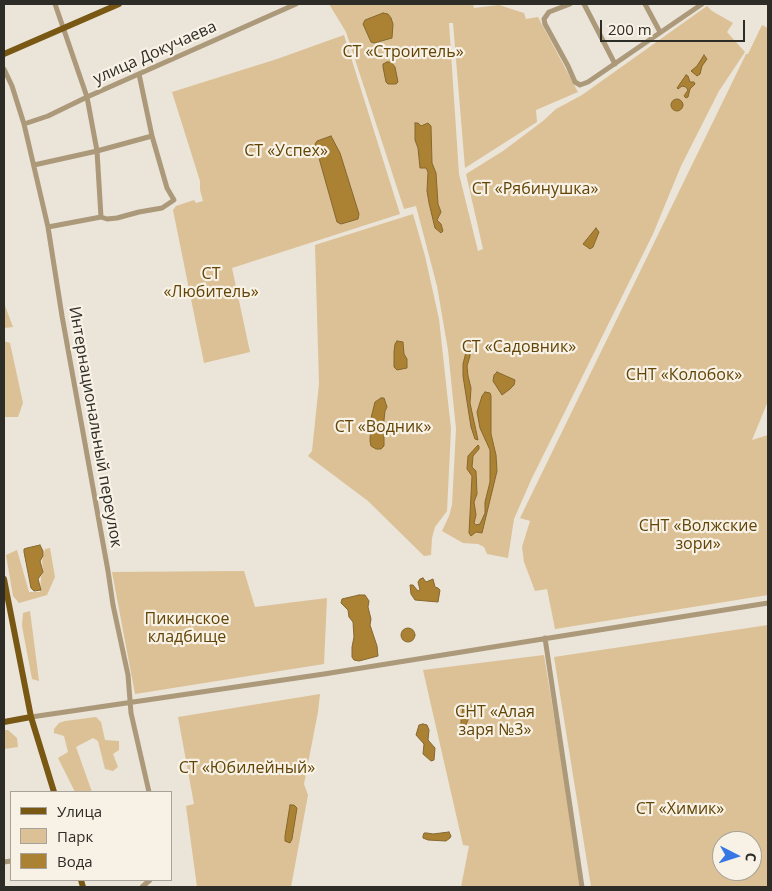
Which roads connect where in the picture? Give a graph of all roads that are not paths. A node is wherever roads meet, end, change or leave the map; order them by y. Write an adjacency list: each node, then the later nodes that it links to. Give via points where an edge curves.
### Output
1 (55, 4): 8 (street)
2 (119, 4): 8 (main road)
3 (296, 4): 13 (street, улица Докучаева)
4 (570, 4): 11 (street, via 549,12 544,19 575,82 580,85 588,82)
5 (584, 4): 11 (street)
6 (645, 4): 9 (street)
7 (702, 4): 9 (street)
8 (64, 28): 10 (main road); 14 (street)
9 (660, 32): 11 (street)
10 (4, 54)
11 (615, 64)
12 (4, 69): 15 (street, Интернациональный переулок)
13 (139, 74): 14 (street, улица Докучаева); 16 (street)
14 (87, 97): 15 (street, улица Докучаева); 17 (street)
15 (24, 124): 18 (street, Интернациональный переулок)
16 (152, 136): 17 (street); 19 (street, via 167,188 174,200 162,208 117,218)
17 (97, 151): 18 (street); 19 (street)
18 (34, 165): 20 (street, Интернациональный переулок)
19 (101, 217): 20 (street)
20 (48, 227): 24 (street, Интернациональный переулок, via 128,675)
21 (4, 579): 25 (main road)
22 (768, 602): 23 (street)
23 (544, 638): 24 (street); 29 (street)
24 (130, 702): 25 (street); 28 (street, Интернациональный переулок)
25 (30, 717): 26 (main road); 27 (main road)
26 (4, 722)
27 (54, 791)
28 (149, 791)
29 (582, 887)

